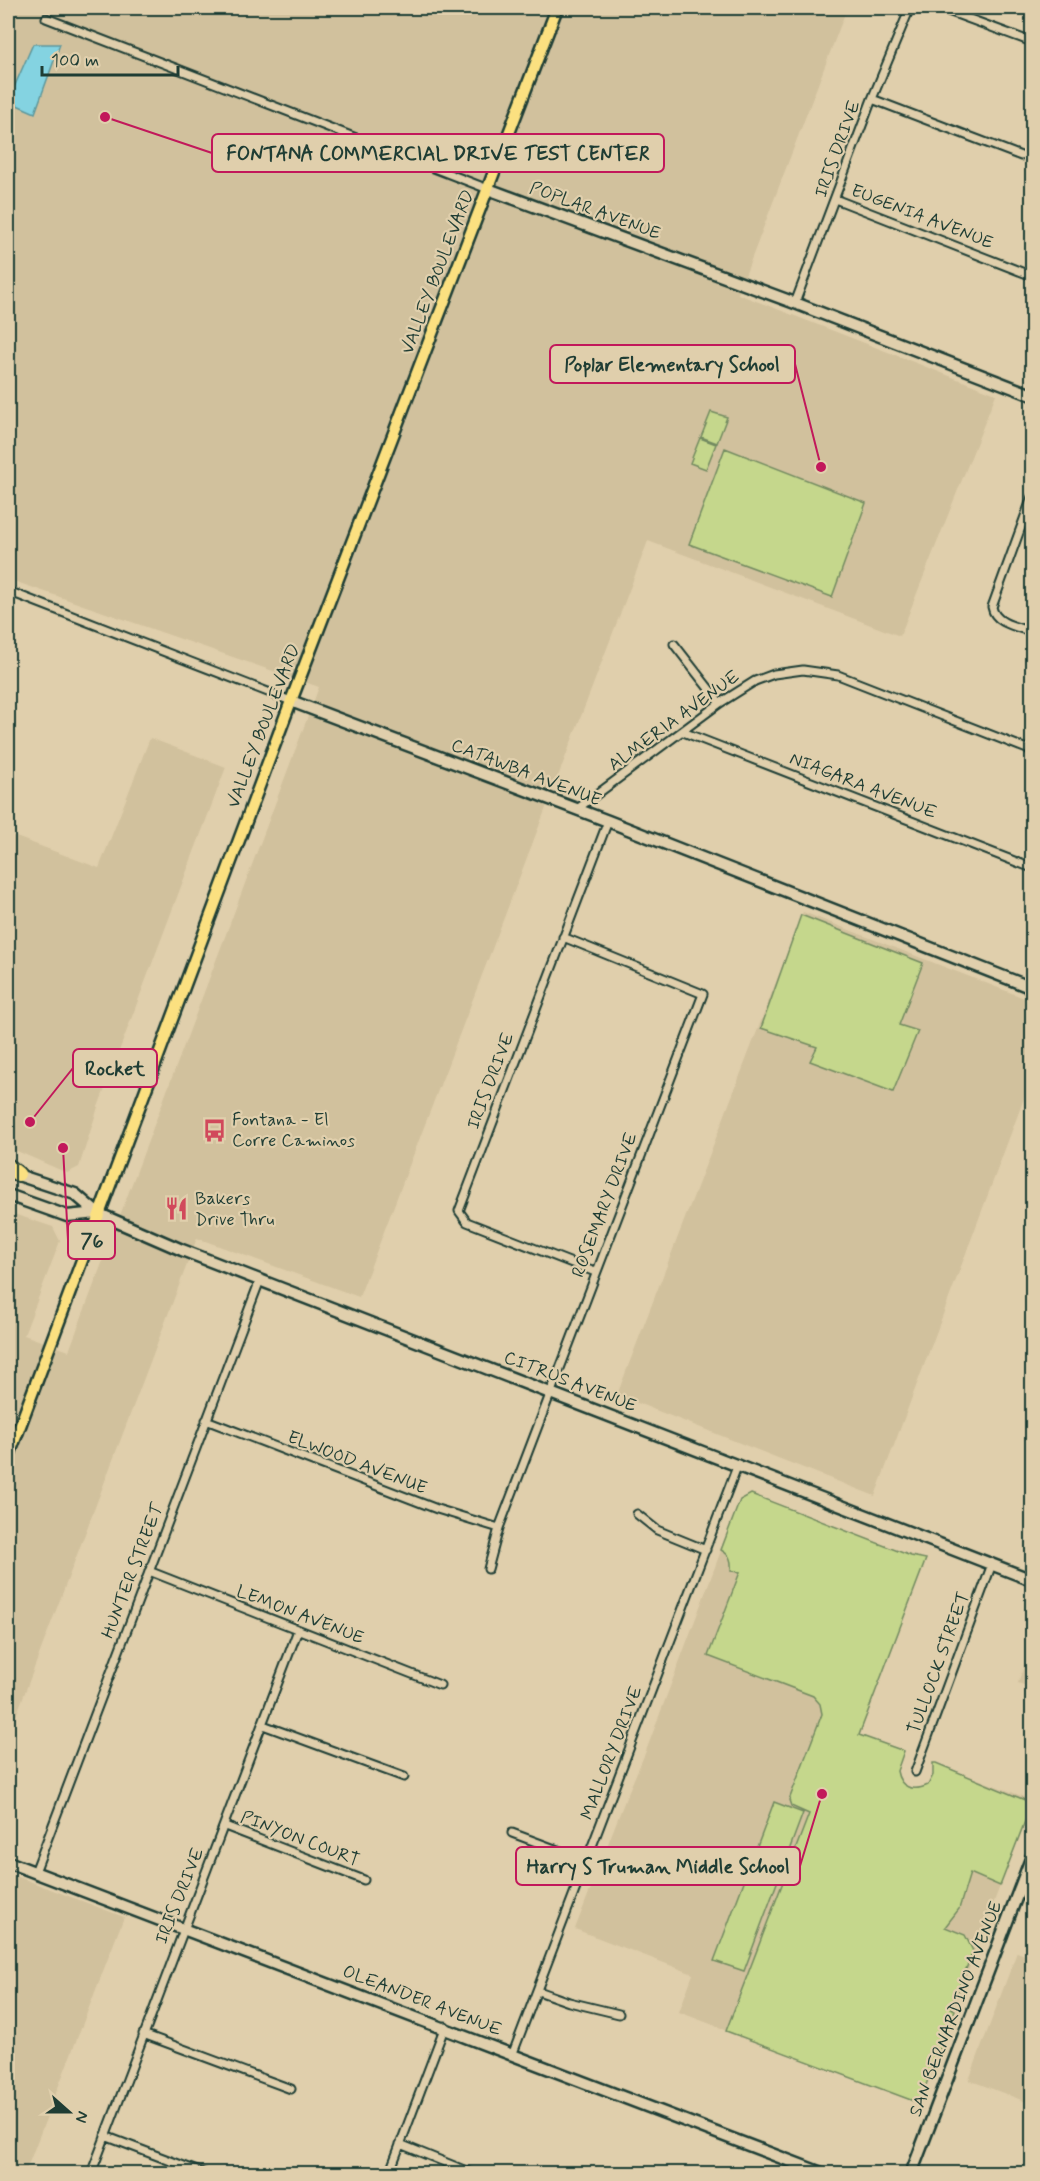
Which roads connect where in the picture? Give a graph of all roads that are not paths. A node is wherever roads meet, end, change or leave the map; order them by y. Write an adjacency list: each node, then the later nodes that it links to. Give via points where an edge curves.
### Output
1 (556, 8): 8 (main road, VALLEY BOULEVARD)
2 (910, 8): 6 (street, IRIS DRIVE)
3 (940, 8): 5 (street)
4 (46, 18): 8 (street, POPLAR AVENUE)
5 (1032, 42)
6 (872, 99): 7 (street); 9 (street, IRIS DRIVE)
7 (1021, 156)
8 (488, 189): 11 (street, POPLAR AVENUE); 18 (main road, VALLEY BOULEVARD)
9 (835, 199): 10 (street, EUGENIA AVENUE); 11 (street, IRIS DRIVE)
10 (1032, 276)
11 (795, 303): 12 (street, POPLAR AVENUE)
12 (1032, 395)
13 (1032, 497): 14 (street)
14 (1029, 514): 16 (street, via 993,601 995,616)
15 (8, 591): 18 (street, CATAWBA AVENUE)
16 (1032, 632)
17 (674, 644): 19 (street)
18 (291, 701): 22 (street, CATAWBA AVENUE); 29 (main road, VALLEY BOULEVARD)
19 (720, 703): 20 (street, ALMERIA AVENUE); 21 (street, ALMERIA AVENUE, via 774,674 819,670)
20 (683, 732): 22 (street, ALMERIA AVENUE); 24 (street, NIAGARA AVENUE)
21 (1032, 751)
22 (577, 809): 23 (street, CATAWBA AVENUE)
23 (608, 821): 25 (street, IRIS DRIVE); 26 (street, CATAWBA AVENUE)
24 (1032, 868)
25 (563, 938): 30 (street, IRIS DRIVE, via 459,1211 467,1222); 30 (street, ROSEMARY DRIVE, via 703,994)
26 (1032, 988)
27 (11, 1171): 29 (street, CITRUS AVENUE, via 75,1194)
28 (8, 1195): 29 (street, CITRUS AVENUE, via 67,1216)
29 (97, 1213): 31 (street, CITRUS AVENUE); 34 (main road, VALLEY BOULEVARD)
30 (595, 1272): 32 (street, ROSEMARY DRIVE)
31 (260, 1280): 32 (street, CITRUS AVENUE); 33 (street, HUNTER STREET)
32 (550, 1392): 35 (street, CITRUS AVENUE); 37 (street, ROSEMARY DRIVE)
33 (206, 1420): 37 (street, ELWOOD AVENUE, via 437,1509); 41 (street, HUNTER STREET)
34 (8, 1458)
35 (738, 1464): 38 (street, MALLORY DRIVE); 39 (street, CITRUS AVENUE)
36 (637, 1514): 38 (street, via 657,1530)
37 (499, 1528): 40 (street, ROSEMARY DRIVE)
38 (706, 1550): 51 (street, MALLORY DRIVE)
39 (992, 1564): 42 (street, CITRUS AVENUE); 46 (street, TULLOCK STREET)
40 (488, 1569)
41 (149, 1571): 43 (street, LEMON AVENUE); 53 (street, HUNTER STREET)
42 (1032, 1580)
43 (298, 1630): 44 (street, LEMON AVENUE); 45 (street, IRIS DRIVE)
44 (440, 1685)
45 (263, 1725): 47 (street); 48 (street, IRIS DRIVE)
46 (915, 1772)
47 (404, 1777)
48 (225, 1826): 54 (street, PINYON COURT); 56 (street, IRIS DRIVE)
49 (512, 1833): 51 (street)
50 (1032, 1856): 55 (street, SAN BERNARDINO AVENUE)
51 (586, 1861): 57 (street, MALLORY DRIVE)
52 (8, 1862): 53 (street, OLEANDER AVENUE)
53 (35, 1872): 56 (street, OLEANDER AVENUE)
54 (364, 1880)
55 (1027, 1885): 70 (street, SAN BERNARDINO AVENUE)
56 (183, 1929): 59 (street, OLEANDER AVENUE); 60 (street, IRIS DRIVE)
57 (538, 1991): 58 (street); 61 (street, MALLORY DRIVE)
58 (619, 2014)
59 (445, 2026): 61 (street, OLEANDER AVENUE); 64 (street)
60 (143, 2034): 62 (street); 63 (street, IRIS DRIVE)
61 (513, 2053): 69 (street, OLEANDER AVENUE)
62 (291, 2089)
63 (105, 2136): 65 (street, IRIS DRIVE); 66 (street)
64 (400, 2144): 67 (street); 68 (street)
65 (91, 2174)
66 (205, 2174)
67 (389, 2174)
68 (474, 2174)
69 (824, 2174)
70 (911, 2174)

